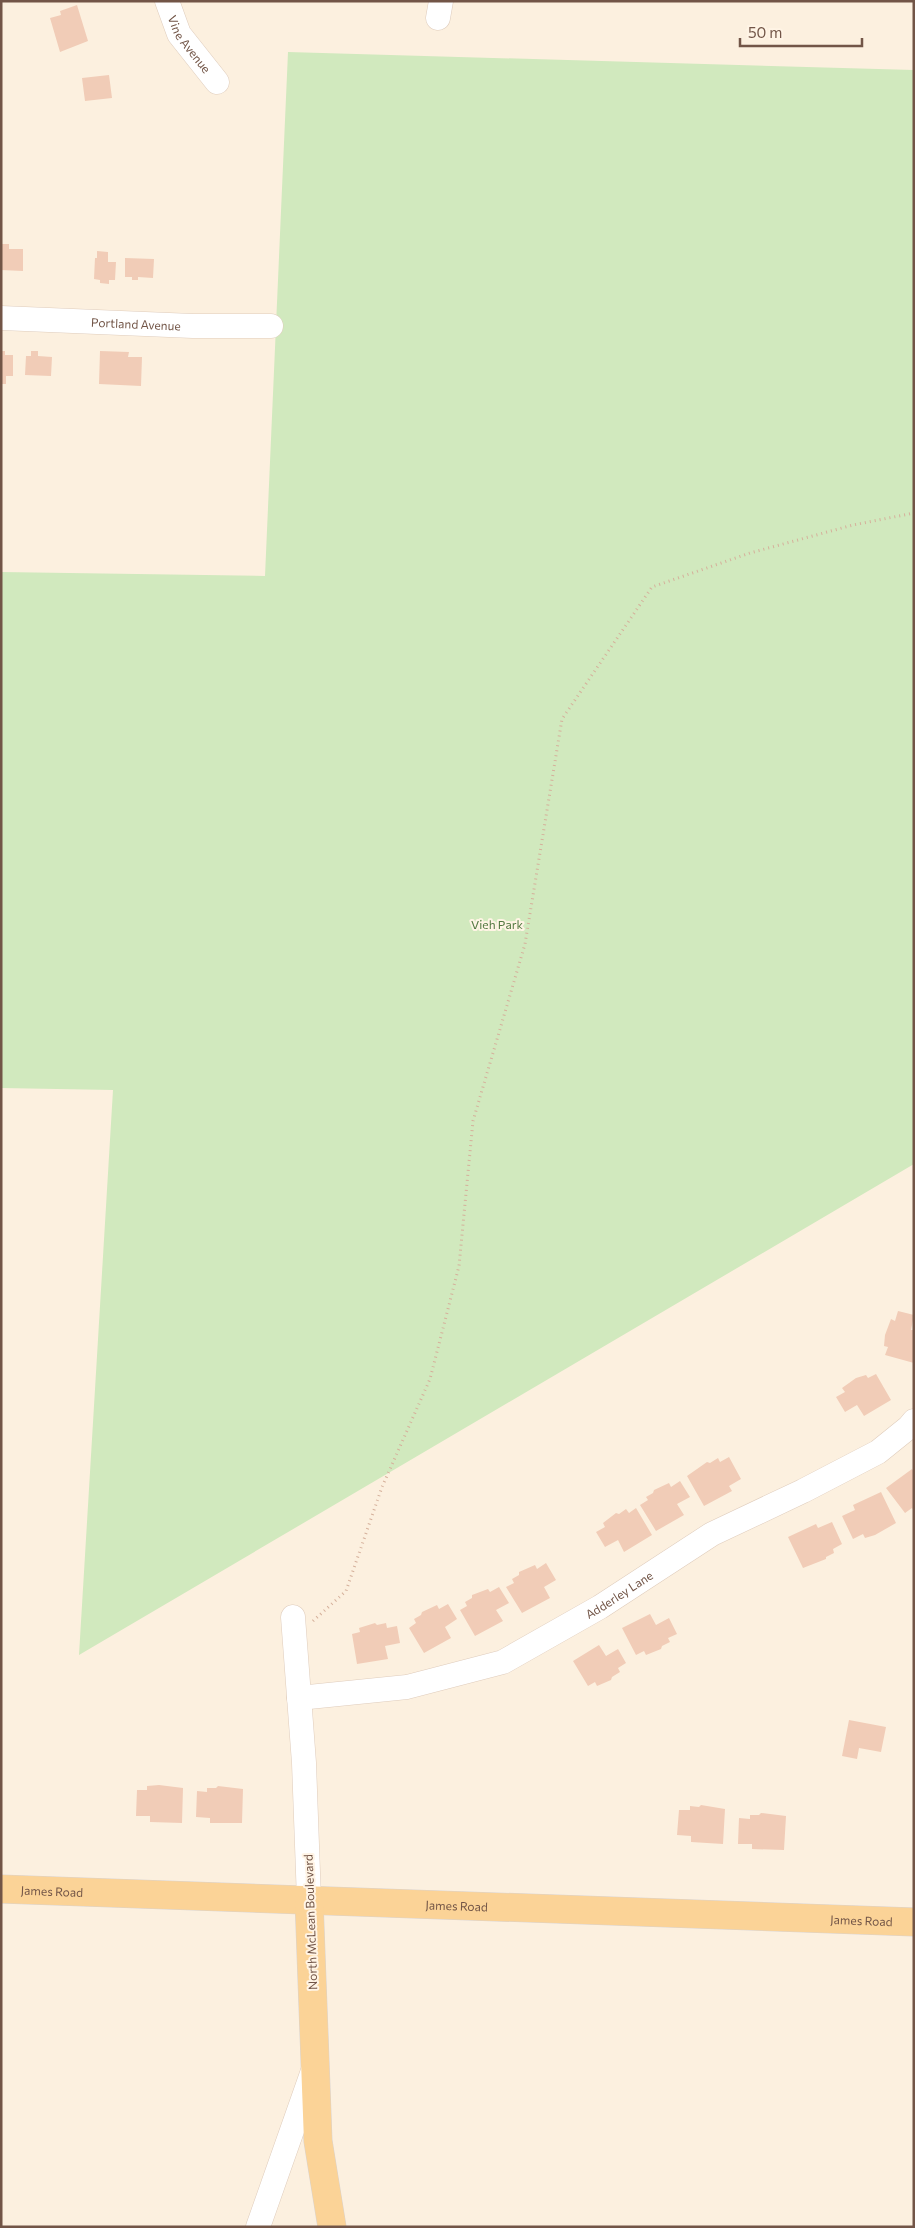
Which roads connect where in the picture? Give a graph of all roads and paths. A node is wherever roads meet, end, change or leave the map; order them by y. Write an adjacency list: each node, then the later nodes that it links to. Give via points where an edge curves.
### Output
1 (167, 1): 2 (street, Vine Avenue, via 179,34)
2 (217, 82)
3 (1, 318): 4 (street, Portland Avenue)
4 (271, 326)
5 (914, 513): 7 (path, via 853,525 750,553 652,587 562,719 525,944 472,1121 459,1266 430,1379 382,1487 346,1591)
6 (914, 1421): 8 (street, Adderley Lane, via 878,1452 712,1534 600,1607 503,1662 407,1687)
7 (294, 1628): 8 (street, North McLean Boulevard)
8 (299, 1698): 10 (street, North McLean Boulevard)
9 (1, 1889): 10 (main road, James Road)
10 (309, 1900): 11 (main road, James Road); 12 (main road, North McLean Boulevard)
11 (914, 1922)
12 (315, 2064): 13 (street); 14 (main road, North McLean Boulevard, via 318,2141)
13 (258, 2227)
14 (332, 2227)

